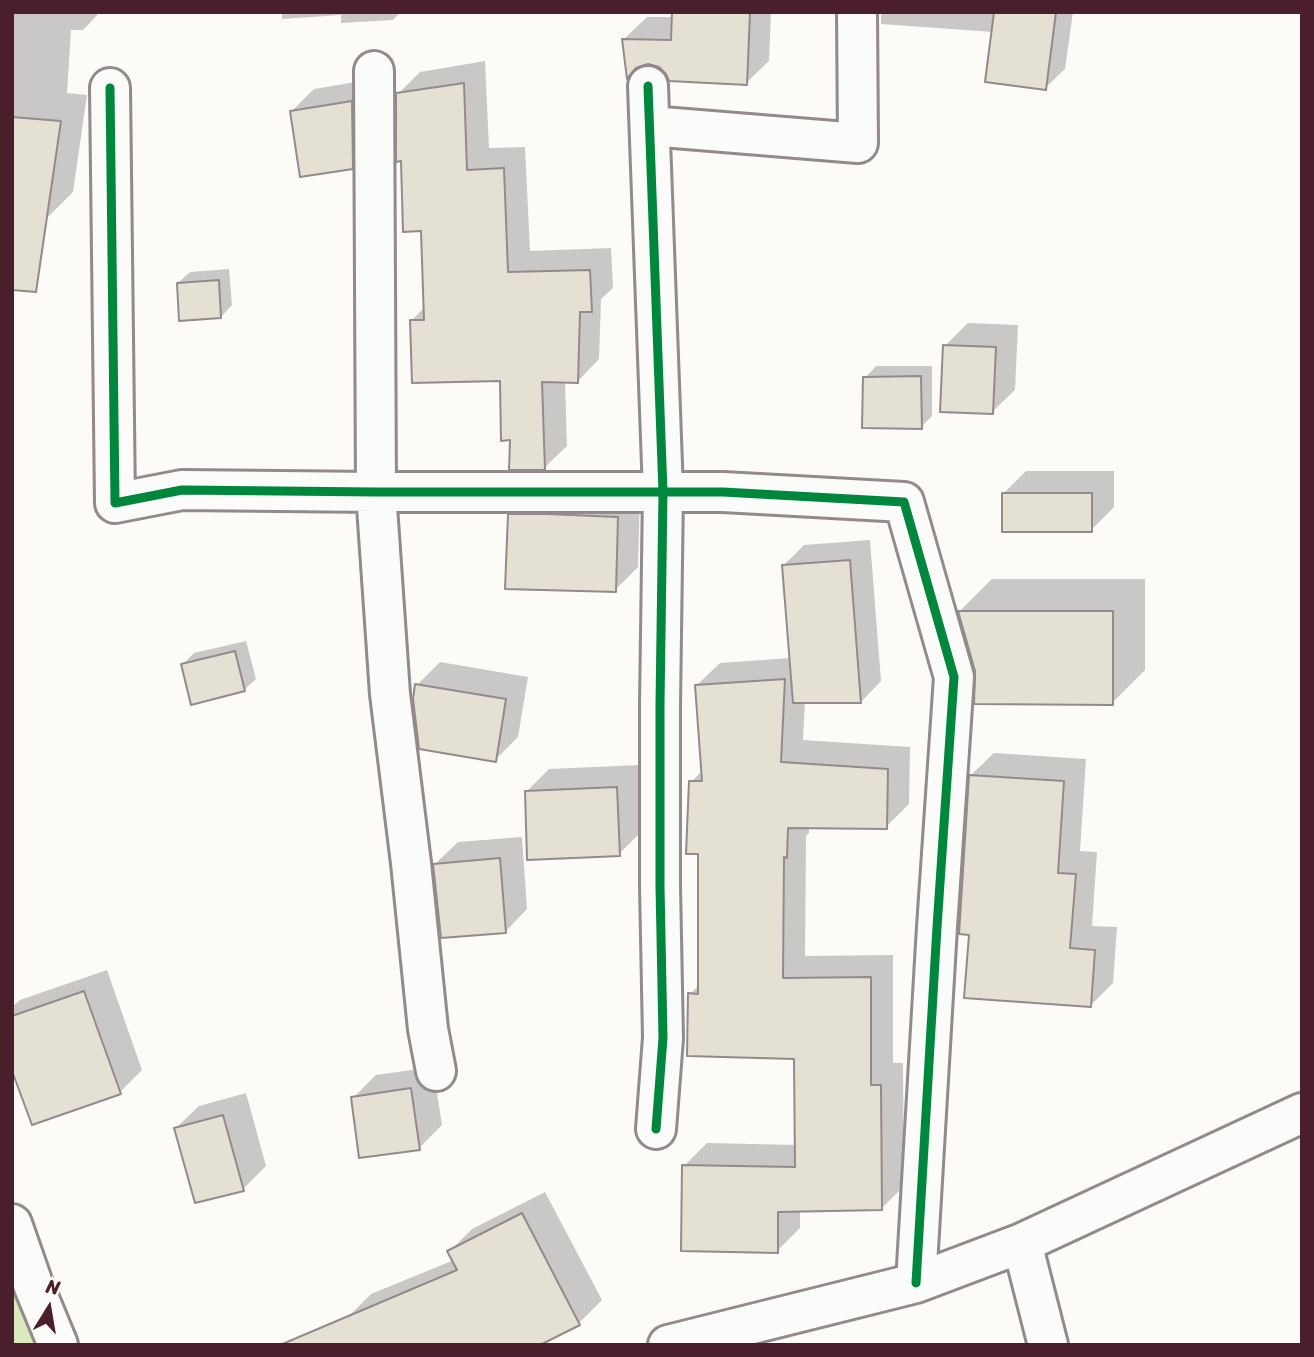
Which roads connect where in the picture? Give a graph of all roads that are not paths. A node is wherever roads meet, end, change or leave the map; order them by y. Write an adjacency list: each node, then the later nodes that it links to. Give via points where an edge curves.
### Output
1 (857, 12): 5 (street, via 858,143)
2 (374, 71): 6 (street)
3 (648, 86): 5 (street)
4 (110, 88): 6 (street, via 115,503 182,490)
5 (650, 126): 7 (street)
6 (376, 492): 7 (street); 8 (street, via 390,694)
7 (663, 492): 10 (street, via 663,1038); 13 (street, via 904,502 954,677)
8 (436, 1071)
9 (1302, 1113): 12 (street)
10 (656, 1129)
11 (12, 1224): 14 (street)
12 (1023, 1243): 13 (street); 16 (street)
13 (916, 1283): 15 (street)
14 (58, 1345)
15 (668, 1345)
16 (1048, 1345)

